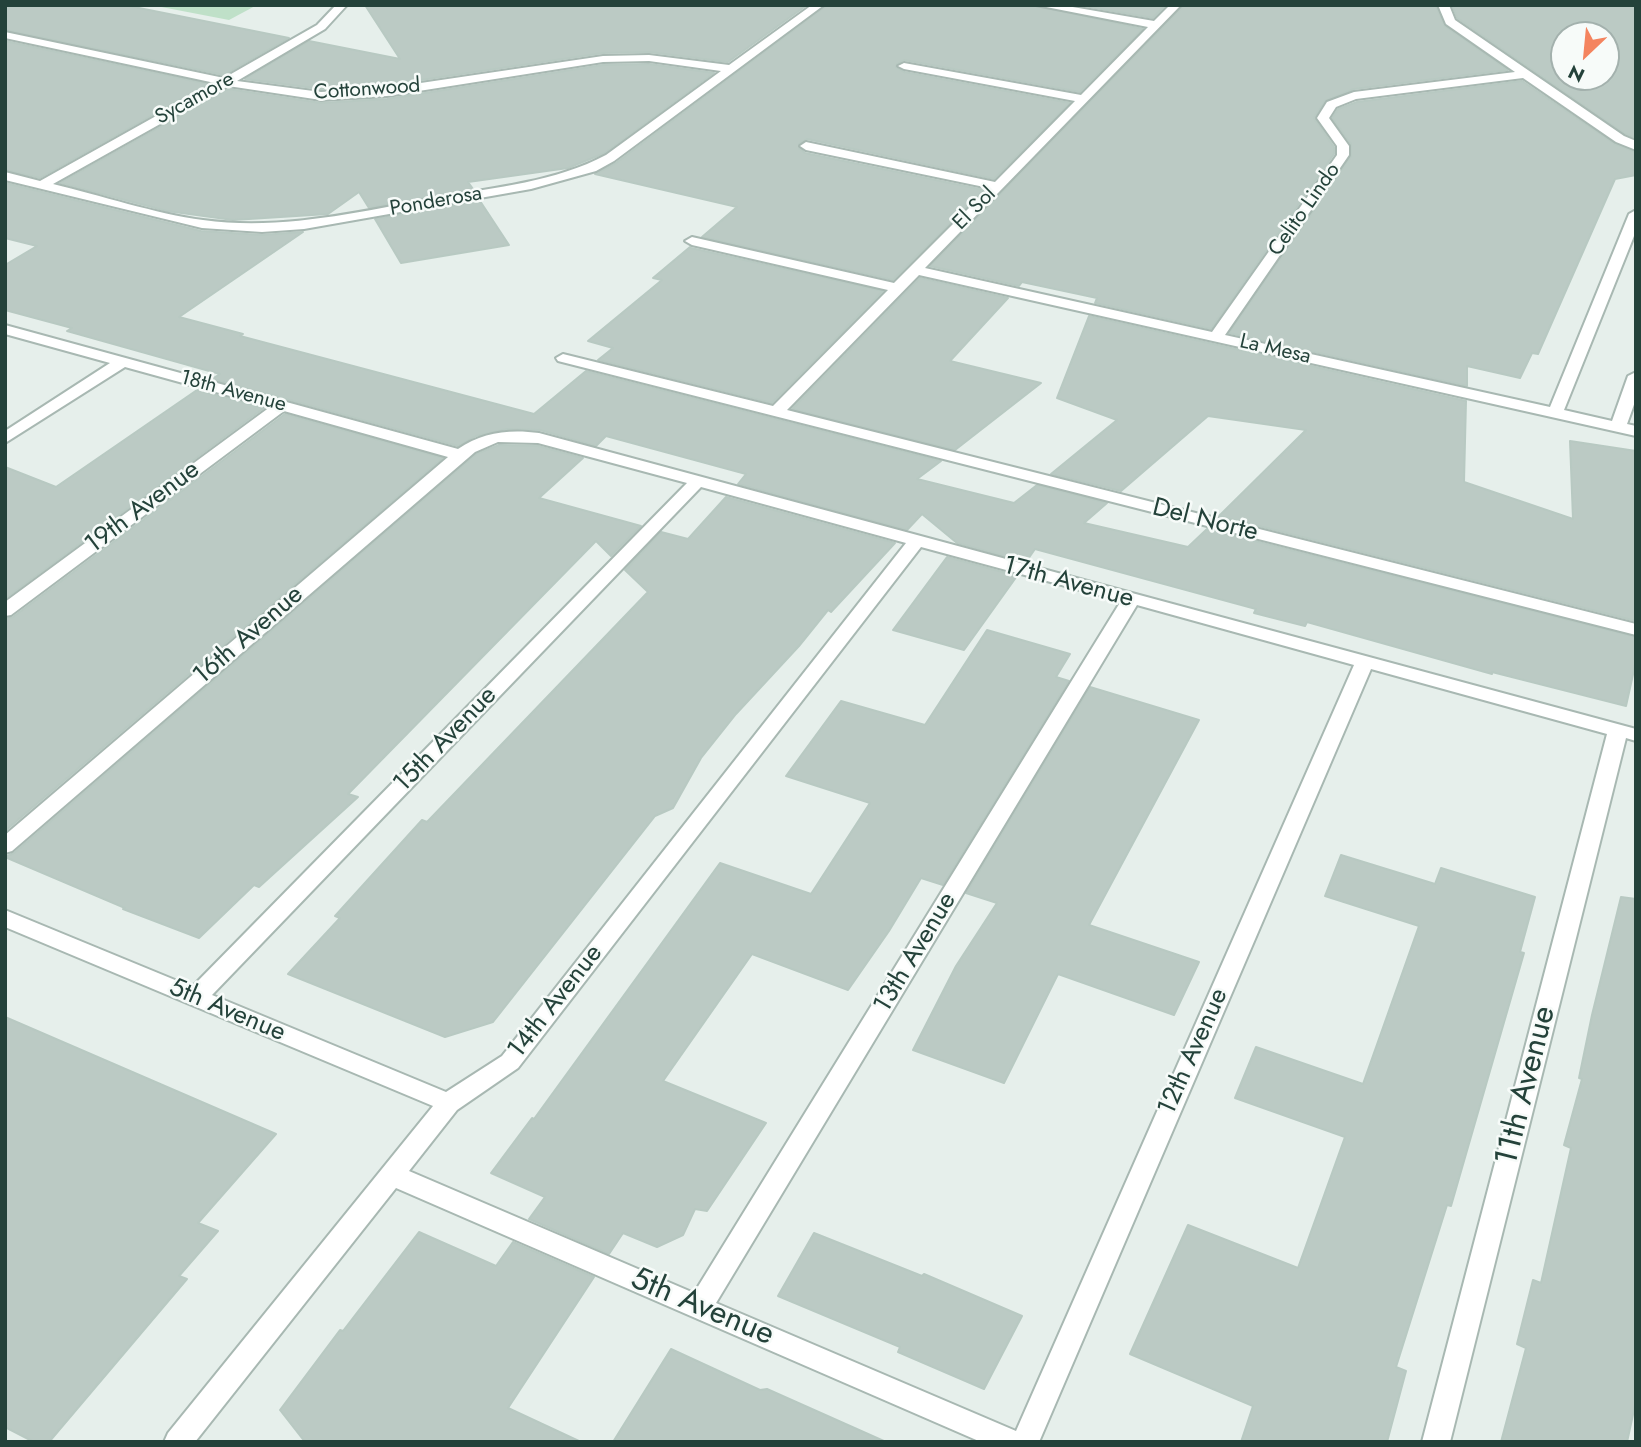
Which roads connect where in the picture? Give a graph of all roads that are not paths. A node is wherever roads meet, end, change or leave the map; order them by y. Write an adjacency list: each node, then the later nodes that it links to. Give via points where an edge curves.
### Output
1 (342, 5): 11 (lane, Sycamore, via 310,35)
2 (819, 5): 9 (lane, Ponderosa)
3 (1041, 5): 6 (lane)
4 (1176, 5): 6 (lane, El Sol)
5 (1443, 5): 10 (lane, via 1450,22)
6 (1156, 25): 12 (lane, El Sol)
7 (5, 35): 11 (lane, Cottonwood)
8 (904, 66): 12 (lane)
9 (732, 69): 11 (lane, Cottonwood, via 649,58 603,59 343,96 298,95); 16 (lane, Ponderosa, via 591,168 531,185 304,225 240,228 202,223)
10 (1525, 74): 14 (lane); 23 (lane, Celito Lindo, via 1354,96 1331,105 1323,118 1343,146 1343,155)
11 (225, 82): 16 (lane, Sycamore)
12 (1083, 99): 17 (lane, El Sol)
13 (806, 146): 17 (lane)
14 (1636, 146)
15 (5, 176): 16 (lane, Ponderosa)
16 (41, 185)
17 (998, 186): 20 (lane, El Sol)
18 (1636, 214): 29 (lane)
19 (692, 241): 21 (lane)
20 (915, 270): 21 (lane, El Sol); 23 (lane, La Mesa)
21 (896, 288): 28 (lane, El Sol)
22 (5, 330): 25 (lane, 18th Avenue)
23 (1216, 337): 29 (lane, La Mesa)
24 (563, 358): 28 (lane, Del Norte)
25 (122, 362): 27 (lane, 18th Avenue); 33 (lane)
26 (1636, 376): 30 (lane)
27 (281, 406): 34 (lane, 18th Avenue); 38 (lane, 19th Avenue)
28 (775, 413): 39 (lane, Del Norte)
29 (1555, 413): 30 (lane, La Mesa)
30 (1618, 427): 31 (lane, La Mesa)
31 (1636, 431)
32 (499, 436): 34 (lane, 16th Avenue, via 472,445); 35 (lane, 17th Avenue, via 539,438)
33 (5, 438)
34 (460, 455): 42 (lane, 16th Avenue)
35 (697, 482): 36 (lane, 17th Avenue); 44 (lane, 15th Avenue)
36 (916, 542): 37 (lane, 17th Avenue); 45 (lane, 14th Avenue, via 510,1062)
37 (1131, 600): 40 (lane, 17th Avenue); 47 (lane, 13th Avenue)
38 (5, 611)
39 (1636, 630)
40 (1364, 663): 41 (lane, 17th Avenue); 50 (lane, 12th Avenue)
41 (1627, 733): 51 (lane, 11th Avenue)
42 (5, 846)
43 (5, 919): 44 (lane, 5th Avenue)
44 (195, 997): 45 (lane, 5th Avenue)
45 (449, 1103): 46 (lane, 14th Avenue)
46 (392, 1175): 47 (lane, 5th Avenue); 48 (lane, 14th Avenue)
47 (700, 1306): 49 (lane, 5th Avenue)
48 (178, 1442)
49 (1012, 1442)
50 (1024, 1442)
51 (1436, 1442)

